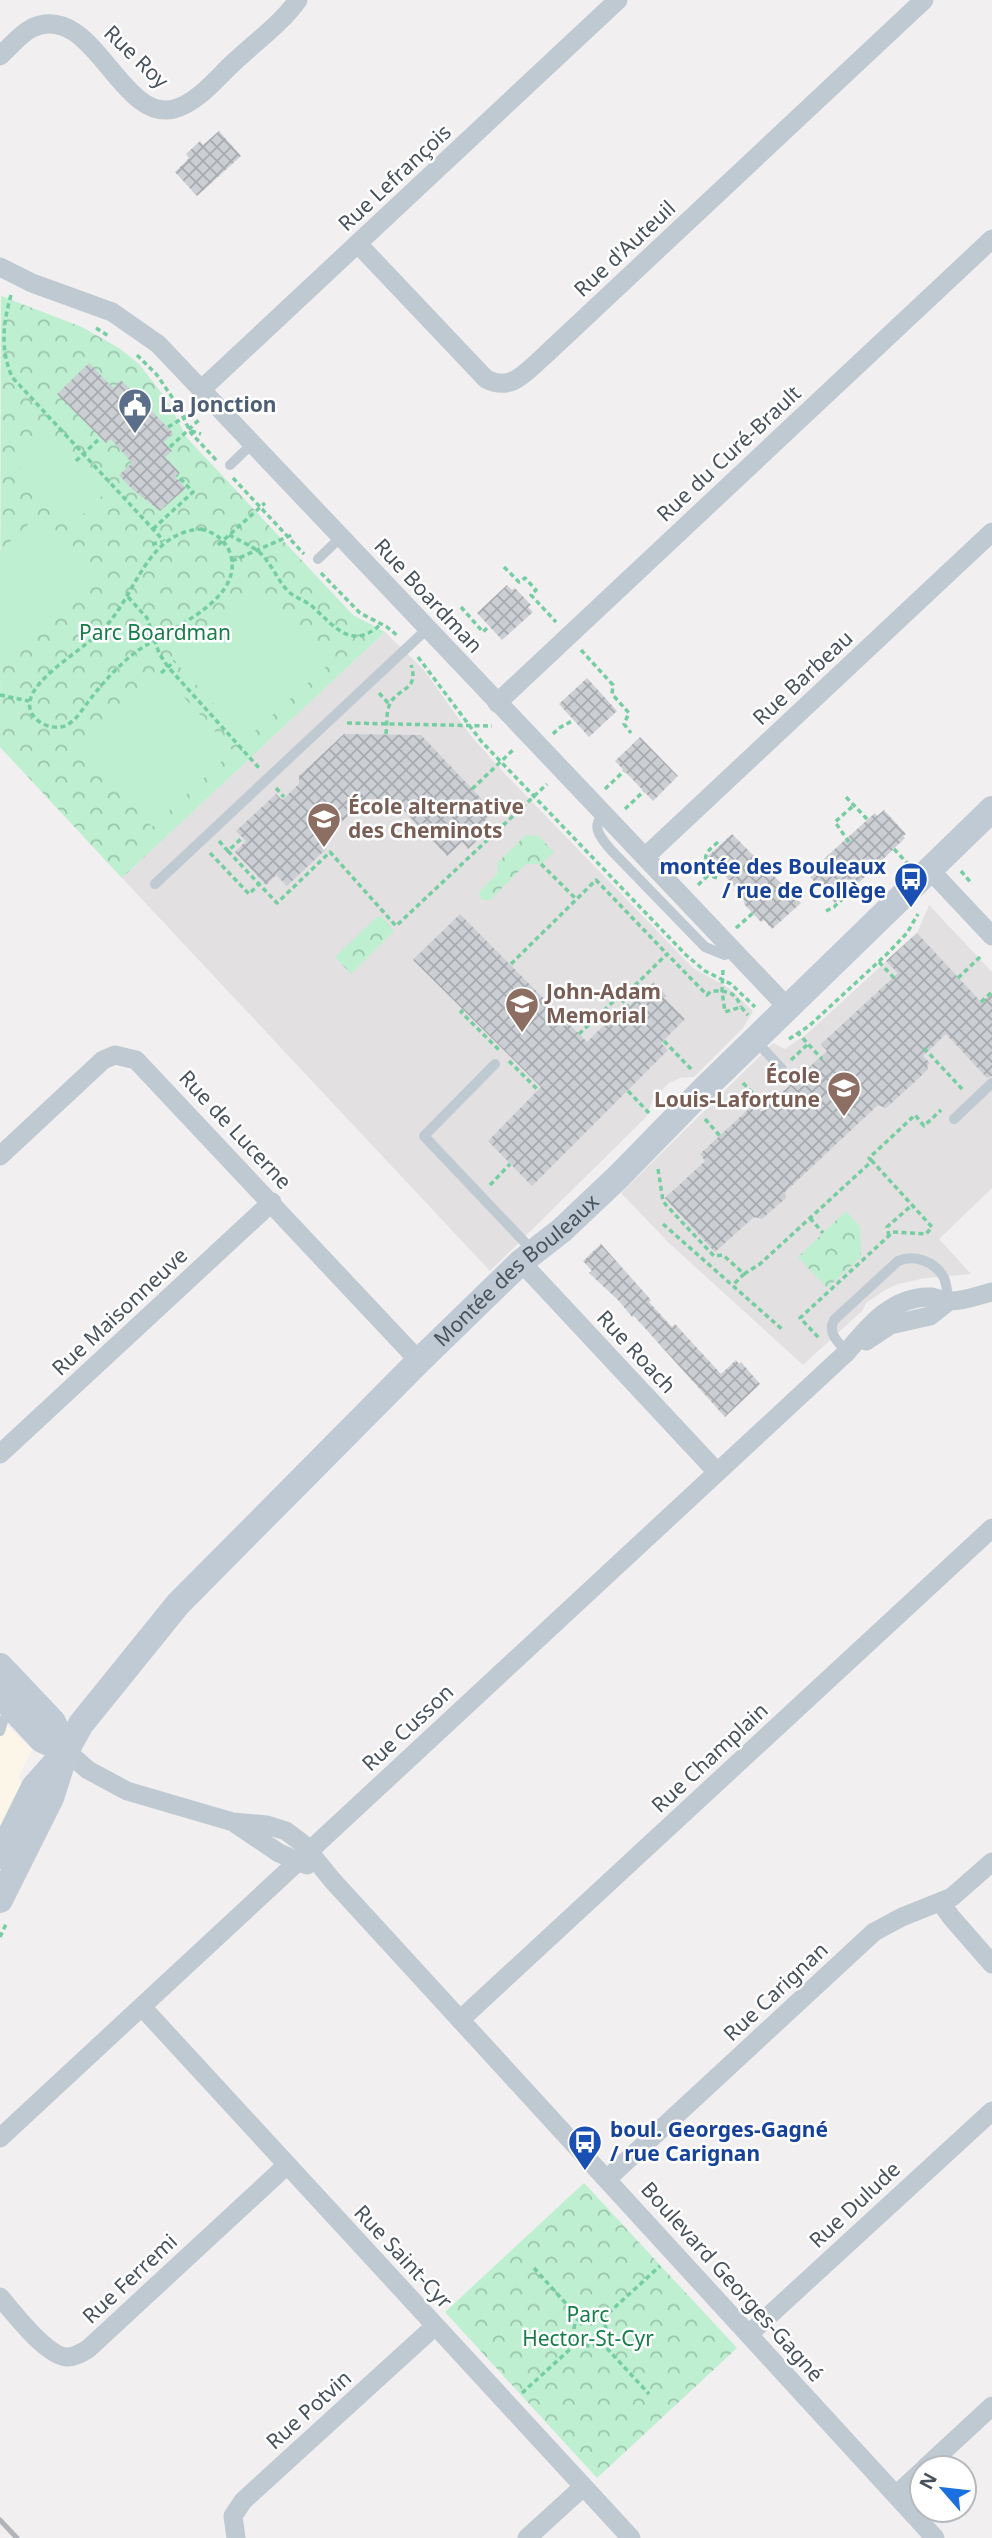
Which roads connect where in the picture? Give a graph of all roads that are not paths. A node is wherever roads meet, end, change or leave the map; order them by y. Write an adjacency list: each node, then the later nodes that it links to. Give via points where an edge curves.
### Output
1 (298, 0): 4 (street, Rue Roy, via 195,98 171,110 149,106 82,36 60,24 30,29)
2 (618, 0): 6 (street, Rue Lefrançois)
3 (924, 0): 6 (street, Rue d'Auteuil, via 512,383 486,379)
4 (0, 56)
5 (992, 239): 15 (street, Rue du Curé-Brault)
6 (358, 244): 8 (street, Rue Lefrançois)
7 (0, 267): 8 (street, Rue Boardman, via 126,320 158,344)
8 (201, 398): 9 (street, Rue Boardman)
9 (253, 443): 10 (lane); 12 (street, Rue Boardman)
10 (227, 467)
11 (992, 532): 18 (street, Rue Barbeau)
12 (341, 537): 13 (lane); 14 (street, Rue Boardman)
13 (316, 563)
14 (427, 629): 15 (street, Rue Boardman); 20 (lane)
15 (497, 703): 17 (street, Rue Boardman)
16 (992, 809): 19 (street, Montée des Bouleaux)
17 (613, 813): 18 (street, Rue Boardman); 22 (lane, via 596,828 611,850 705,947 725,955)
18 (645, 858): 22 (street, Rue Boardman)
19 (922, 870): 21 (street); 23 (street, Montée des Bouleaux)
20 (155, 884)
21 (992, 936)
22 (734, 951): 23 (street, Rue Boardman)
23 (791, 1018): 24 (street, Montée des Bouleaux)
24 (753, 1030): 26 (lane); 31 (street, Montée des Bouleaux, via 571,1221)
25 (495, 1064): 31 (lane, via 424,1136)
26 (782, 1069)
27 (992, 1083): 28 (lane)
28 (954, 1119)
29 (0, 1156): 30 (street, Rue de Lucerne, via 97,1065 109,1056 124,1055 143,1066)
30 (272, 1202): 35 (street, Rue de Lucerne); 36 (street, Rue Maisonneuve)
31 (527, 1257): 35 (street, Montée des Bouleaux); 37 (street, Rue Roach)
32 (992, 1292): 33 (street, Rue Cusson)
33 (949, 1301): 34 (street, Rue Cusson, via 930,1297 894,1307 872,1322); 34 (lane, via 937,1270 920,1258 904,1258 834,1320 832,1333)
34 (847, 1352): 37 (street, Rue Cusson)
35 (419, 1360): 41 (street, Montée des Bouleaux, via 178,1604 83,1721)
36 (0, 1454)
37 (717, 1472): 43 (street, Rue Cusson)
38 (992, 1528): 49 (street, Rue Champlain)
39 (0, 1666): 41 (street, via 53,1721)
40 (4, 1711): 41 (street, via 42,1740)
41 (66, 1751): 42 (street, Montée des Bouleaux, via 34,1787); 43 (street, Boulevard Georges-Gagné, via 115,1785 156,1800 233,1822 286,1831 296,1837); 45 (street, Montée des Bouleaux, via 51,1798)
42 (0, 1856)
43 (303, 1857): 48 (street, Rue Cusson); 49 (street, Boulevard Georges-Gagné, via 324,1872)
44 (992, 1862): 46 (street, Rue Carignan)
45 (0, 1900)
46 (941, 1903): 47 (street); 53 (street, Rue Carignan, via 874,1931)
47 (992, 1964)
48 (142, 2007): 51 (street, Rue Cusson); 52 (street, Rue Saint-Cyr)
49 (460, 2021): 53 (street, Boulevard Georges-Gagné)
50 (992, 2110): 56 (street, Rue Dulude)
51 (0, 2138)
52 (287, 2165): 54 (street, Rue Ferremi, via 76,2356 56,2354); 55 (street, Rue Saint-Cyr)
53 (607, 2179): 56 (street, Boulevard Georges-Gagné)
54 (0, 2297)
55 (435, 2326): 60 (street, Rue Saint-Cyr); 62 (street, Rue Potvin, via 243,2501 233,2516)
56 (749, 2334): 61 (street, Boulevard Georges-Gagné)
57 (992, 2406): 58 (street)
58 (941, 2454)
59 (908, 2484): 61 (street)
60 (583, 2487): 63 (street); 64 (street, Rue Saint-Cyr)
61 (896, 2495): 65 (street, Boulevard Georges-Gagné)
62 (236, 2538)
63 (527, 2538)
64 (631, 2538)
65 (935, 2538)

